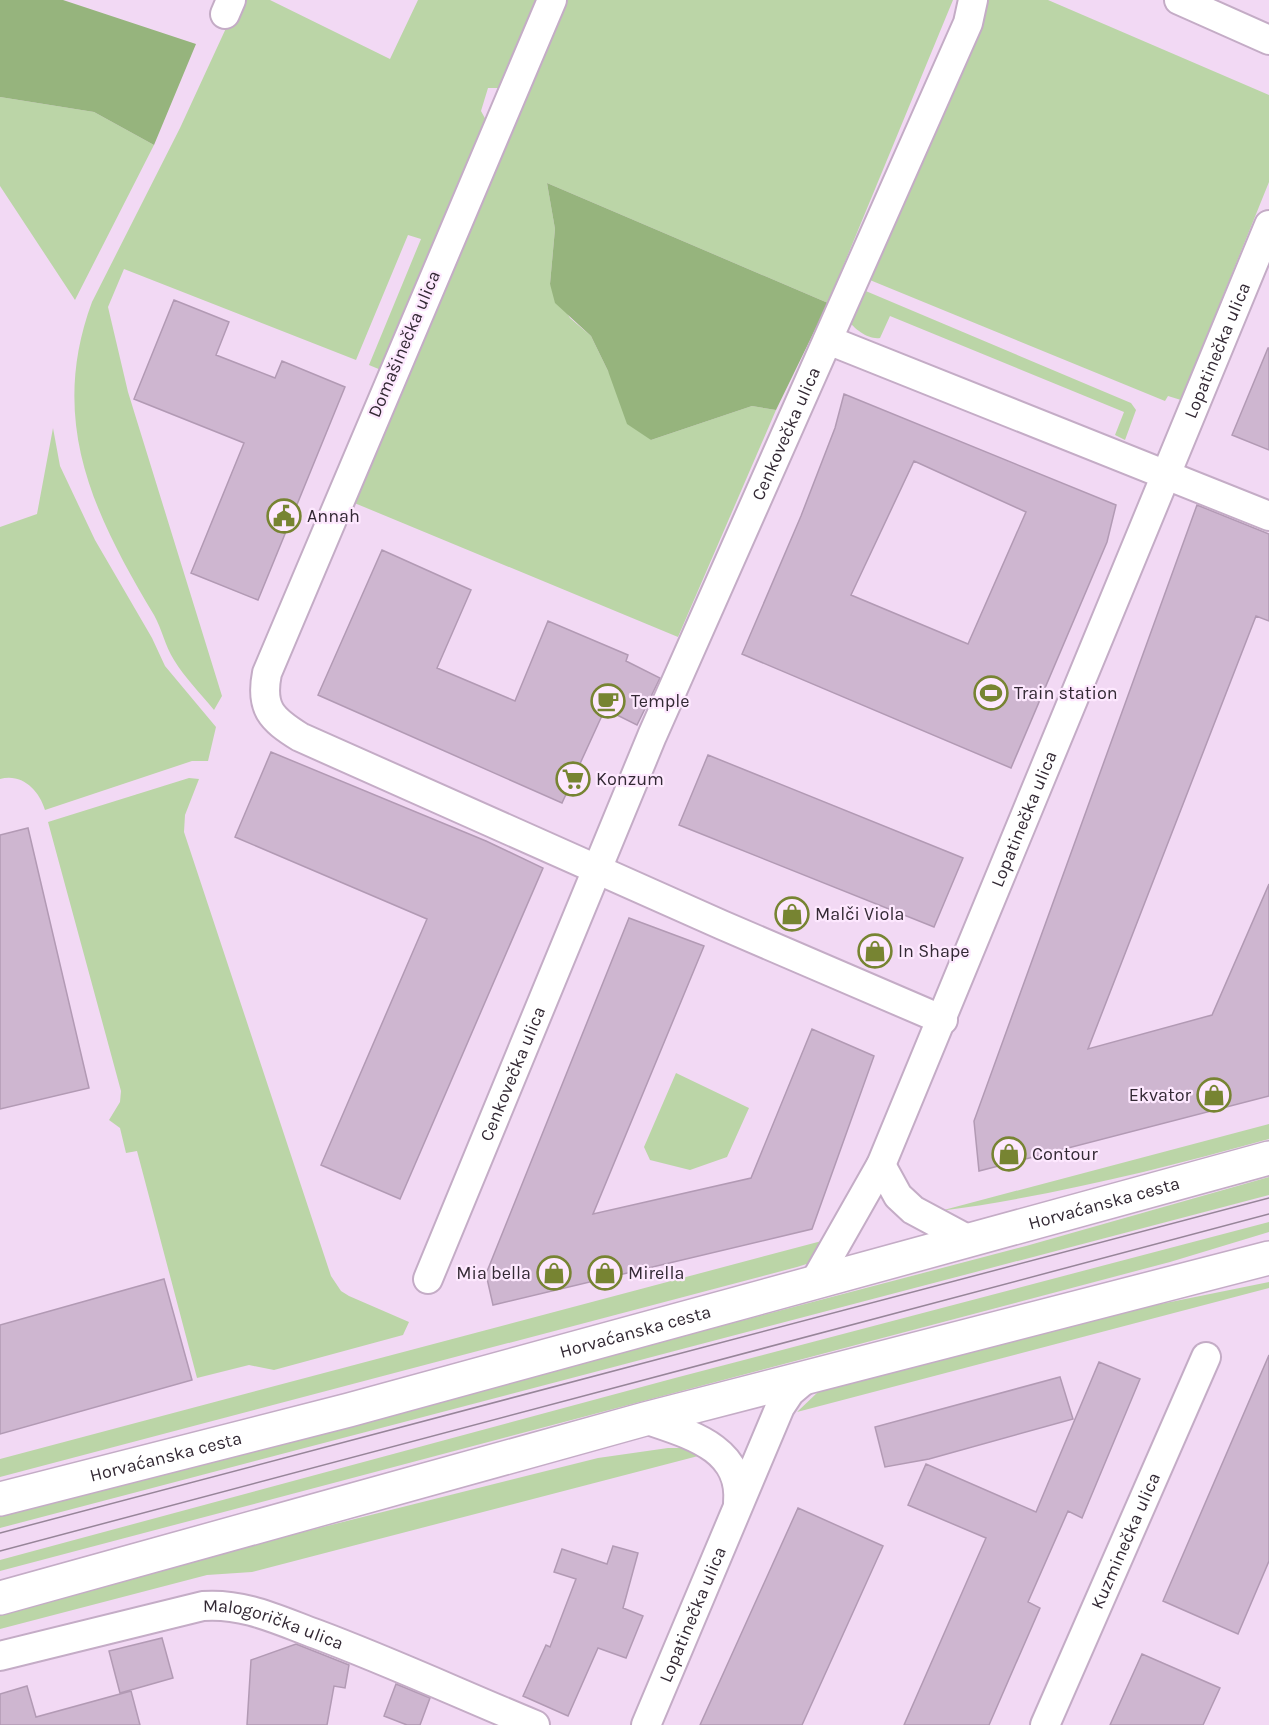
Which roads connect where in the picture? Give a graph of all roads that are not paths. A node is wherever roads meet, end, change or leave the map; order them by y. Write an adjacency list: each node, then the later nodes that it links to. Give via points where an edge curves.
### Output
1 (552, 0): 9 (street, Domašinečka ulica, via 376,408 263,691 275,721 300,737)
2 (973, 0): 6 (street, Cenkovečka ulica, via 969,23)
3 (1179, 0): 4 (street)
4 (1269, 40)
5 (1269, 225): 7 (street, Lopatinečka ulica)
6 (828, 340): 7 (street); 9 (street, Cenkovečka ulica)
7 (1166, 474): 8 (street); 10 (street, Lopatinečka ulica)
8 (1269, 516)
9 (596, 868): 10 (street); 15 (street, Cenkovečka ulica)
10 (943, 1020): 12 (street, Lopatinečka ulica)
11 (1269, 1158): 13 (street, Horvaćanska cesta)
12 (881, 1165): 13 (street, via 898,1196 913,1210); 16 (street, Lopatinečka ulica)
13 (969, 1240): 16 (street, Horvaćanska cesta)
14 (1269, 1258): 18 (street)
15 (428, 1279)
16 (814, 1283): 20 (street, Horvaćanska cesta, via 349,1410)
17 (1206, 1357): 26 (street, Kuzminečka ulica)
18 (809, 1376): 19 (street); 21 (street, Lopatinečka ulica, via 780,1407)
19 (645, 1419): 21 (street, Lopatinečka ulica, via 694,1436 719,1452 740,1487); 22 (street)
20 (0, 1499)
21 (738, 1503): 25 (street, Lopatinečka ulica)
22 (0, 1598)
23 (0, 1656): 24 (street, Malogorička ulica, via 203,1606 226,1604 253,1610 370,1654)
24 (535, 1725)
25 (646, 1725)
26 (1045, 1725)

